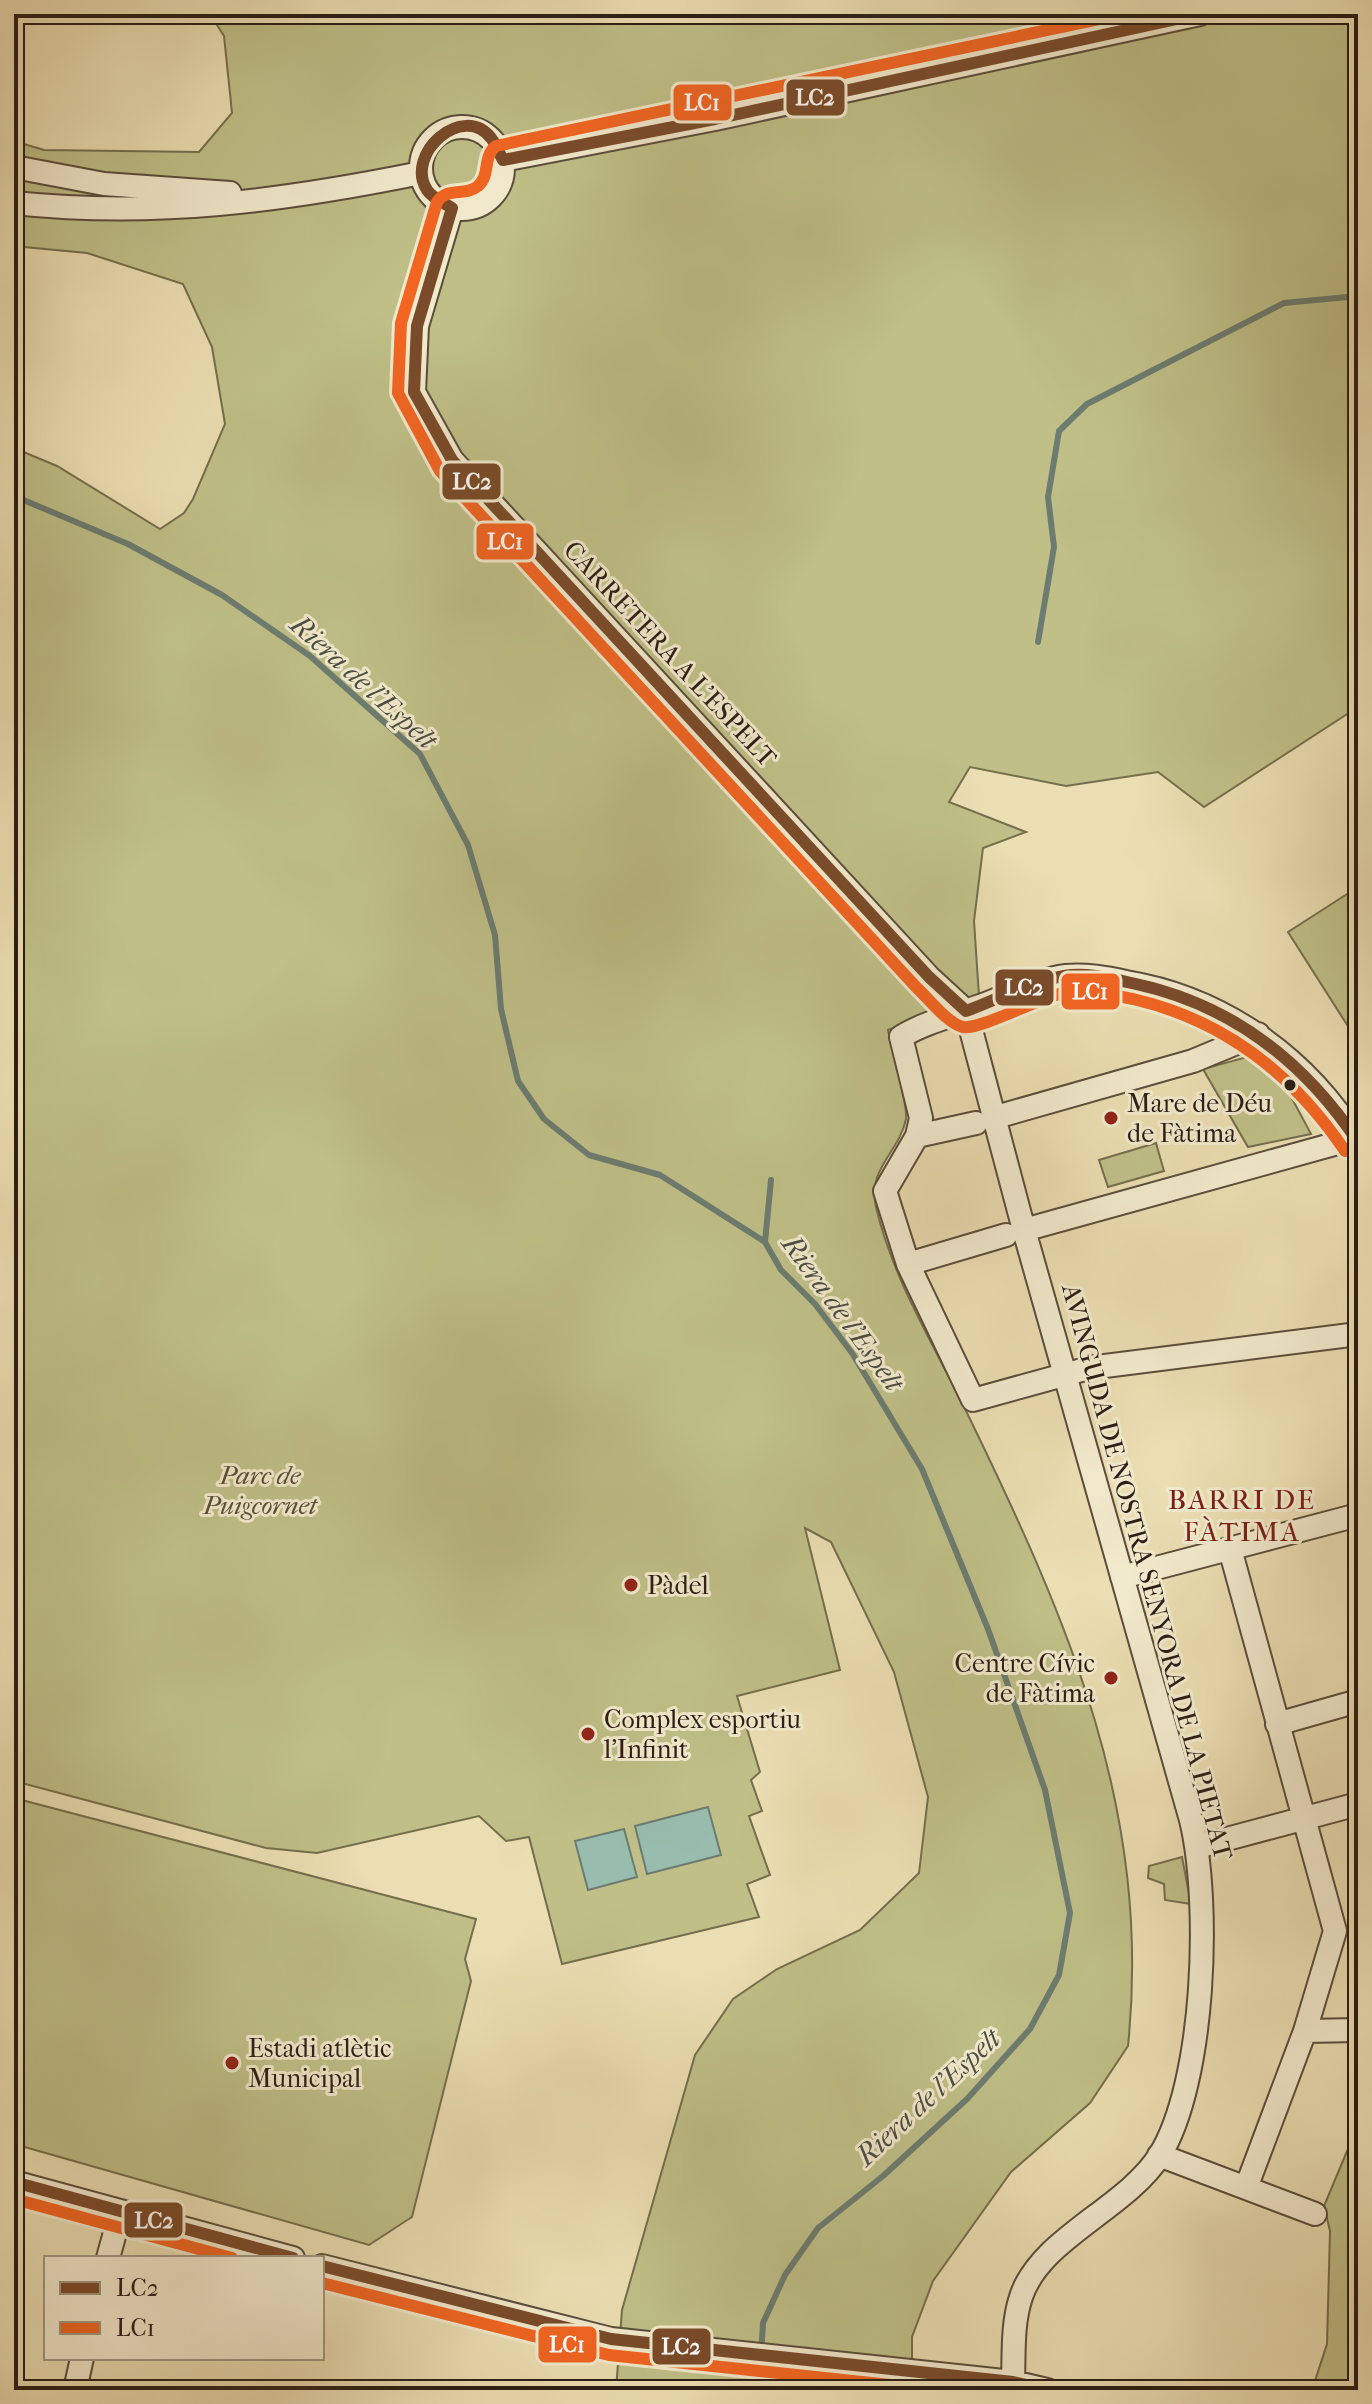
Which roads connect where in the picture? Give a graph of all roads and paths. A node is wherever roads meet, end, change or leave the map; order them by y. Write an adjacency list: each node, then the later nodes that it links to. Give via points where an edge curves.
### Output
1 (1200, 14): 2 (street)
2 (503, 160): 4 (street, via 487,134 460,126 447,129 426,147); 8 (street, via 504,174 491,198 479,206)
3 (14, 167): 6 (street, via 104,184)
4 (421, 173): 6 (street); 8 (street, via 429,193)
5 (14, 188): 9 (street)
6 (291, 196): 9 (street)
7 (14, 203): 9 (street)
8 (452, 208): 10 (street, CARRETERA A L'ESPELT, via 417,326 414,392 452,460)
9 (175, 209)
10 (966, 1011): 11 (street, via 1064,976 1096,977 1190,998); 12 (street, AVINGUDA DE NOSTRA SENYORA DE LA PIETAT); 13 (street, via 901,1037 921,1118)
11 (1258, 1034): 12 (street, via 1193,1061); 14 (street, via 1315,1083)
12 (986, 1120): 13 (street); 15 (street, AVINGUDA DE NOSTRA SENYORA DE LA PIETAT)
13 (917, 1136): 16 (street, via 885,1191)
14 (1357, 1140): 15 (street)
15 (1015, 1232): 16 (street); 18 (street, AVINGUDA DE NOSTRA SENYORA DE LA PIETAT)
16 (908, 1264): 18 (street, via 973,1400)
17 (1358, 1334): 18 (street, via 1089,1368)
18 (1065, 1376): 21 (street, AVINGUDA DE NOSTRA SENYORA DE LA PIETAT)
19 (1358, 1515): 20 (street)
20 (1230, 1549): 21 (street); 23 (street)
21 (1122, 1577): 26 (street, AVINGUDA DE NOSTRA SENYORA DE LA PIETAT)
22 (1358, 1701): 23 (street)
23 (1277, 1724): 25 (street)
24 (1358, 1804): 25 (street)
25 (1303, 1818): 26 (street); 28 (street)
26 (1197, 1847): 31 (street, AVINGUDA DE NOSTRA SENYORA DE LA PIETAT, via 1204,1923 1188,2070 1178,2115)
27 (1358, 1926): 28 (street)
28 (1335, 1931): 30 (street)
29 (1358, 2030): 30 (street)
30 (1305, 2031): 33 (street)
31 (1159, 2155): 33 (street); 40 (street, AVINGUDA DE NOSTRA SENYORA DE LA PIETAT, via 1128,2190 1045,2258 1030,2277 1016,2317)
32 (14, 2182): 34 (street)
33 (1246, 2188): 35 (street)
34 (121, 2211): 36 (street); 37 (street)
35 (1315, 2214)
36 (109, 2256)
37 (286, 2256)
38 (324, 2267): 40 (street, via 611,2339)
39 (82, 2360): 41 (street)
40 (1013, 2382): 42 (street)
41 (75, 2390)
42 (1047, 2390)

